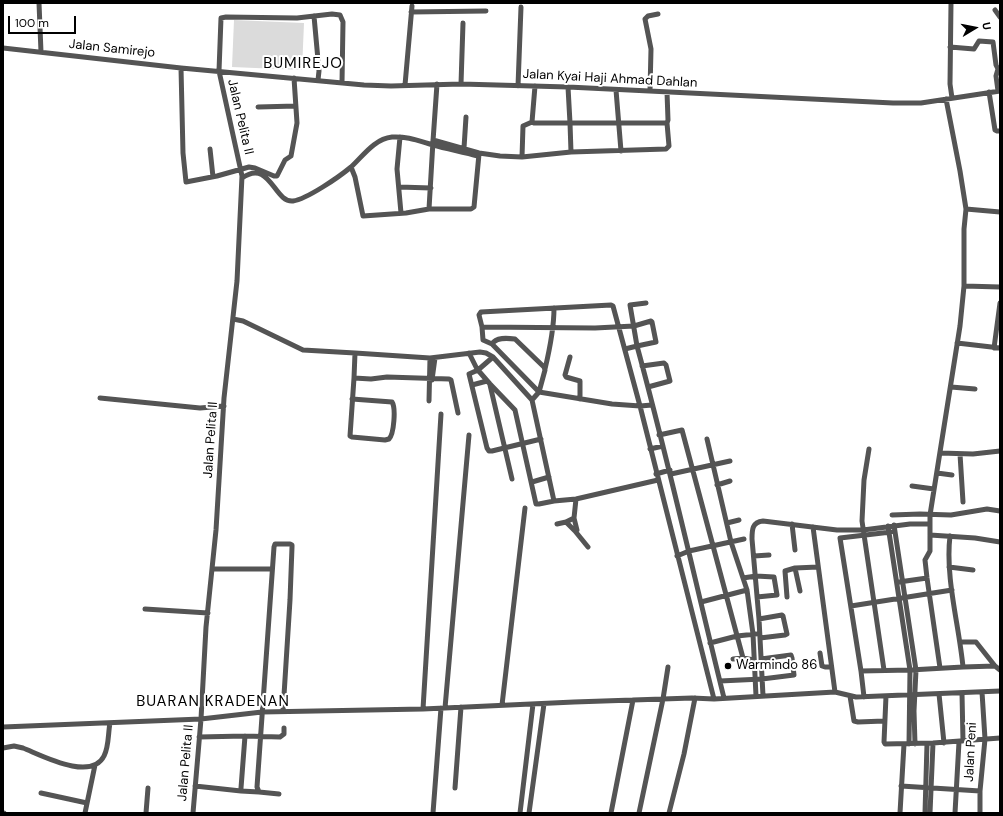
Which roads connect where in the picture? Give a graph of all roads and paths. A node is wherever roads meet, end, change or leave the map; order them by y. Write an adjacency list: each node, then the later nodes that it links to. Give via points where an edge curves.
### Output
1 (39, 3): 12 (street)
2 (951, 3): 10 (street)
3 (521, 7): 20 (street)
4 (995, 10): 8 (street)
5 (486, 11): 19 (street, via 411,9)
6 (658, 14): 24 (street, via 645,18 652,49)
7 (314, 16): 14 (street, Jalan Pelita II, via 222,17); 16 (street); 17 (street, via 338,14 342,18)
8 (1000, 17)
9 (463, 23): 18 (street)
10 (950, 47): 25 (street, via 974,49 979,41 993,42); 29 (street)
11 (3, 48): 12 (street, Jalan Samirejo)
12 (41, 52): 13 (street, Jalan Samirejo)
13 (181, 68): 14 (street, Jalan Samirejo); 48 (street, via 186,182)
14 (219, 71): 15 (street, Jalan Kyai Haji Ahmad Dahlan); 47 (street, Jalan Pelita II)
15 (294, 78): 16 (street, Jalan Kyai Haji Ahmad Dahlan); 30 (street)
16 (318, 80): 17 (street, Jalan Kyai Haji Ahmad Dahlan)
17 (342, 83): 19 (street, Jalan Kyai Haji Ahmad Dahlan)
18 (461, 84): 20 (street, Jalan Kyai Haji Ahmad Dahlan); 21 (street, Jalan Kyai Haji Ahmad Dahlan)
19 (405, 85): 21 (street, Jalan Kyai Haji Ahmad Dahlan)
20 (518, 86): 22 (street, Jalan Kyai Haji Ahmad Dahlan)
21 (437, 88): 39 (street)
22 (535, 88): 23 (street, Jalan Kyai Haji Ahmad Dahlan); 33 (street)
23 (569, 89): 26 (street, Jalan Kyai Haji Ahmad Dahlan); 35 (street)
24 (650, 91): 26 (street, Jalan Kyai Haji Ahmad Dahlan); 27 (street, Jalan Kyai Haji Ahmad Dahlan)
25 (999, 91): 28 (street, Jalan Kyai Haji Ahmad Dahlan)
26 (617, 92): 34 (street)
27 (667, 92): 29 (street, Jalan Kyai Haji Ahmad Dahlan, via 892,103 921,103); 36 (street)
28 (989, 92): 29 (street, Jalan Kyai Haji Ahmad Dahlan); 37 (street, via 995,130)
29 (949, 99): 53 (street)
30 (296, 106): 31 (street); 49 (street, via 298,123 291,156 285,160 277,176)
31 (258, 107)
32 (466, 117): 40 (street)
33 (532, 122): 35 (street); 45 (street, via 523,126)
34 (619, 122): 35 (street); 36 (street); 42 (street)
35 (570, 123): 43 (street)
36 (667, 123): 42 (street, via 668,148)
37 (1000, 130)
38 (400, 137): 39 (street); 46 (street, via 391,137 374,144); 50 (street, via 397,169)
39 (433, 142): 40 (street); 44 (street); 51 (street)
40 (464, 148): 44 (street)
41 (210, 149): 48 (street)
42 (621, 151): 43 (street)
43 (571, 152): 45 (street)
44 (479, 154): 45 (street); 52 (street, via 474,207)
45 (522, 157)
46 (351, 167): 49 (street, via 306,197 291,201 285,200); 55 (street, via 362,215)
47 (242, 174): 48 (street); 49 (street, via 257,173); 49 (street, via 252,167); 61 (street, Jalan Pelita II)
48 (213, 177)
49 (272, 178)
50 (399, 187): 51 (street); 55 (street)
51 (431, 188): 52 (street)
52 (429, 209): 55 (street)
53 (966, 209): 54 (street); 56 (street)
54 (1000, 212)
55 (401, 213)
56 (964, 286): 57 (street); 66 (street)
57 (1000, 287)
58 (1000, 303): 69 (street)
59 (646, 304): 63 (street, via 630,305)
60 (554, 308): 62 (street, via 611,305); 64 (street, via 480,313); 65 (street)
61 (234, 314): 71 (street, via 243,321 303,350); 93 (street, Jalan Pelita II)
62 (619, 326): 63 (street); 65 (street); 70 (street)
63 (634, 326): 68 (street); 68 (street, via 651,321 657,340 656,343)
64 (482, 327): 65 (street); 67 (street, via 483,340)
65 (554, 327): 77 (street)
66 (957, 343): 69 (street); 84 (street)
67 (492, 344): 77 (street, via 499,339 515,339); 86 (street)
68 (637, 346): 70 (street); 76 (street)
69 (997, 348)
70 (625, 349): 94 (street)
71 (355, 353): 75 (street); 79 (street)
72 (469, 353): 73 (street, via 486,353); 75 (street); 78 (street)
73 (492, 357): 78 (street); 86 (street)
74 (570, 357): 89 (street, via 565,376 580,381)
75 (432, 358): 80 (street)
76 (642, 366): 83 (street); 83 (street, via 664,363 666,365 670,381)
77 (545, 369): 86 (street)
78 (478, 370): 81 (street); 82 (street, via 469,374)
79 (354, 378): 80 (street); 88 (street)
80 (431, 378): 91 (street); 96 (street, via 450,379)
81 (488, 383): 82 (street); 90 (street); 92 (street)
82 (472, 385): 104 (street, via 487,448 490,451)
83 (648, 387): 95 (street)
84 (950, 387): 85 (street); 108 (street)
85 (974, 389)
86 (536, 396): 89 (street); 100 (street)
87 (100, 398): 93 (street, via 200,408)
88 (352, 399): 88 (street, via 350,437 389,439 392,433 392,402)
89 (580, 399): 94 (street)
90 (507, 401): 92 (street); 102 (street, via 515,410)
91 (430, 403)
92 (495, 403): 104 (street)
93 (224, 406): 156 (street, Jalan Pelita II)
94 (640, 406): 95 (street); 105 (street)
95 (652, 406): 99 (street)
96 (458, 413)
97 (441, 414): 221 (street)
98 (469, 435): 220 (street)
99 (659, 435): 103 (street); 112 (street, via 682,430)
100 (541, 439): 102 (street); 116 (street)
101 (707, 439): 111 (street)
102 (523, 443): 104 (street); 120 (street)
103 (663, 446): 105 (street); 113 (street)
104 (505, 448): 118 (street)
105 (650, 449): 117 (street)
106 (869, 449): 140 (street, via 864,480)
107 (1000, 451): 109 (street)
108 (940, 453): 109 (street); 114 (street)
109 (960, 454): 126 (street)
110 (730, 461): 111 (street)
111 (713, 465): 112 (street); 121 (street)
112 (692, 469): 113 (street); 146 (street)
113 (671, 472): 117 (street); 149 (street)
114 (937, 473): 115 (street); 123 (street)
115 (952, 475)
116 (549, 477): 120 (street); 125 (street)
117 (657, 477): 124 (street); 151 (street)
118 (512, 479)
119 (730, 481): 121 (street)
120 (532, 482): 125 (street, via 536,504)
121 (717, 485): 134 (street)
122 (912, 486): 123 (street)
123 (934, 489): 131 (street)
124 (576, 499): 125 (street); 130 (street)
125 (554, 501)
126 (963, 502)
127 (525, 508): 218 (street)
128 (1000, 511): 131 (street, via 987,509)
129 (892, 515): 131 (street)
130 (574, 518): 133 (street); 139 (street, via 577,529)
131 (930, 519): 138 (street); 141 (street)
132 (739, 520): 134 (street)
133 (566, 522): 135 (street); 139 (street)
134 (727, 523): 144 (street)
135 (557, 524)
136 (792, 524): 137 (street); 148 (street); 152 (street, via 763,521 755,523 752,532)
137 (813, 527): 140 (street); 153 (street)
138 (891, 529): 140 (street); 162 (street)
139 (575, 531): 147 (street)
140 (863, 531): 172 (street); 173 (street, via 840,538)
141 (930, 534): 142 (street); 161 (street, via 930,551 925,560)
142 (950, 536): 145 (street); 154 (street)
143 (744, 539): 144 (street)
144 (732, 542): 146 (street); 160 (street)
145 (1000, 542)
146 (712, 546): 149 (street); 167 (street)
147 (588, 547)
148 (794, 550)
149 (689, 552): 151 (street); 171 (street)
150 (769, 555): 152 (street)
151 (677, 556): 178 (street)
152 (754, 556): 159 (street)
153 (818, 567): 155 (street); 190 (street)
154 (949, 567): 158 (street); 164 (street)
155 (795, 568): 165 (street); 169 (street, via 784,573)
156 (212, 569): 157 (street); 175 (street, Jalan Pelita II)
157 (272, 569): 222 (street, via 274,545 291,544); 223 (street)
158 (974, 570)
159 (754, 576): 160 (street); 168 (street); 168 (street, via 774,577 778,594)
160 (743, 578): 163 (street)
161 (927, 578): 162 (street); 166 (street)
162 (899, 582): 170 (street)
163 (747, 590): 167 (street); 179 (street)
164 (952, 590): 166 (street); 182 (street)
165 (800, 591)
166 (930, 594): 170 (street); 192 (street)
167 (726, 595): 171 (street); 180 (street)
168 (757, 597): 176 (street)
169 (787, 597)
170 (902, 598): 172 (street); 194 (street)
171 (701, 602): 177 (street)
172 (874, 602): 173 (street); 193 (street)
173 (851, 606): 196 (street)
174 (145, 609): 175 (street)
175 (208, 613): 224 (street, Jalan Pelita II)
176 (759, 619): 179 (street); 179 (street, via 782,615 787,634)
177 (705, 620): 178 (street); 181 (street)
178 (694, 622): 214 (street)
179 (757, 634): 180 (street); 186 (street); 187 (street)
180 (737, 636): 181 (street); 184 (street)
181 (710, 642): 199 (street)
182 (960, 642): 188 (street, via 976,642); 191 (street)
183 (820, 653): 190 (street, via 822,666)
184 (743, 658): 185 (street); 187 (street)
185 (733, 659)
186 (761, 659): 198 (street); 198 (street, via 791,655 794,675)
187 (754, 660): 197 (street)
188 (995, 666): 191 (street); 195 (street)
189 (668, 667): 213 (street)
190 (831, 667): 201 (street)
191 (963, 667): 192 (street)
192 (940, 668): 194 (street)
193 (884, 670): 194 (street); 196 (street)
194 (913, 670): 205 (street)
195 (1000, 670)
196 (861, 671): 210 (street)
197 (755, 679): 198 (street); 199 (street); 206 (street)
198 (762, 679): 207 (street)
199 (720, 681): 212 (street)
200 (1000, 691): 202 (street)
201 (835, 692): 207 (street); 208 (street)
202 (982, 692): 203 (street); 234 (street, Jalan Peni)
203 (962, 693): 204 (street); 236 (street)
204 (939, 694): 205 (street); 238 (street)
205 (913, 695): 209 (street); 239 (street)
206 (756, 696): 207 (street); 212 (street)
207 (763, 696)
208 (850, 696): 210 (street); 225 (street, via 854,721)
209 (886, 696): 210 (street); 225 (street)
210 (864, 697)
211 (695, 698): 213 (street); 214 (street); 263 (street)
212 (724, 698): 214 (street)
213 (663, 699): 215 (street); 262 (street)
214 (714, 699)
215 (633, 700): 217 (street); 261 (street)
216 (533, 704): 217 (street); 218 (street); 232 (street)
217 (544, 704): 235 (street)
218 (502, 705): 219 (street)
219 (461, 707): 220 (street); 246 (street)
220 (443, 708): 221 (street); 258 (street)
221 (423, 709): 222 (street)
222 (283, 711): 223 (street)
223 (262, 712): 224 (street); 231 (street)
224 (201, 719): 226 (street); 229 (street, Jalan Pelita II)
225 (884, 721): 239 (street, via 885,744)
226 (108, 723): 227 (street); 242 (street, via 105,755)
227 (3, 726)
228 (284, 728): 231 (street, via 284,734 280,738)
229 (199, 736): 230 (street); 243 (street, Jalan Pelita II)
230 (245, 736): 231 (street); 249 (street)
231 (262, 736): 251 (street, via 257,787)
232 (529, 738): 235 (street); 259 (street)
233 (1000, 738): 234 (street)
234 (985, 739): 236 (street); 250 (street, Jalan Peni)
235 (539, 740): 260 (street)
236 (961, 742): 238 (street); 248 (street)
237 (933, 743): 238 (street); 240 (street); 247 (street)
238 (944, 743)
239 (909, 744): 240 (street); 244 (street)
240 (927, 744): 247 (street)
241 (3, 748): 242 (street, via 23,748 74,768)
242 (94, 765): 254 (street)
243 (195, 786): 249 (street); 257 (street, Jalan Pelita II)
244 (901, 786): 247 (street); 264 (street)
245 (148, 788): 256 (street)
246 (455, 788)
247 (928, 788): 248 (street); 265 (street); 266 (street)
248 (956, 790): 250 (street); 267 (street)
249 (241, 791): 251 (street)
250 (980, 791): 268 (street, Jalan Peni)
251 (259, 792): 253 (street)
252 (41, 793): 254 (street)
253 (279, 794)
254 (87, 804): 255 (street)
255 (85, 813)
256 (146, 813)
257 (193, 813)
258 (433, 813)
259 (520, 813)
260 (529, 813)
261 (611, 813)
262 (639, 813)
263 (669, 813)
264 (900, 813)
265 (925, 813)
266 (930, 813)
267 (955, 813)
268 (980, 813)

